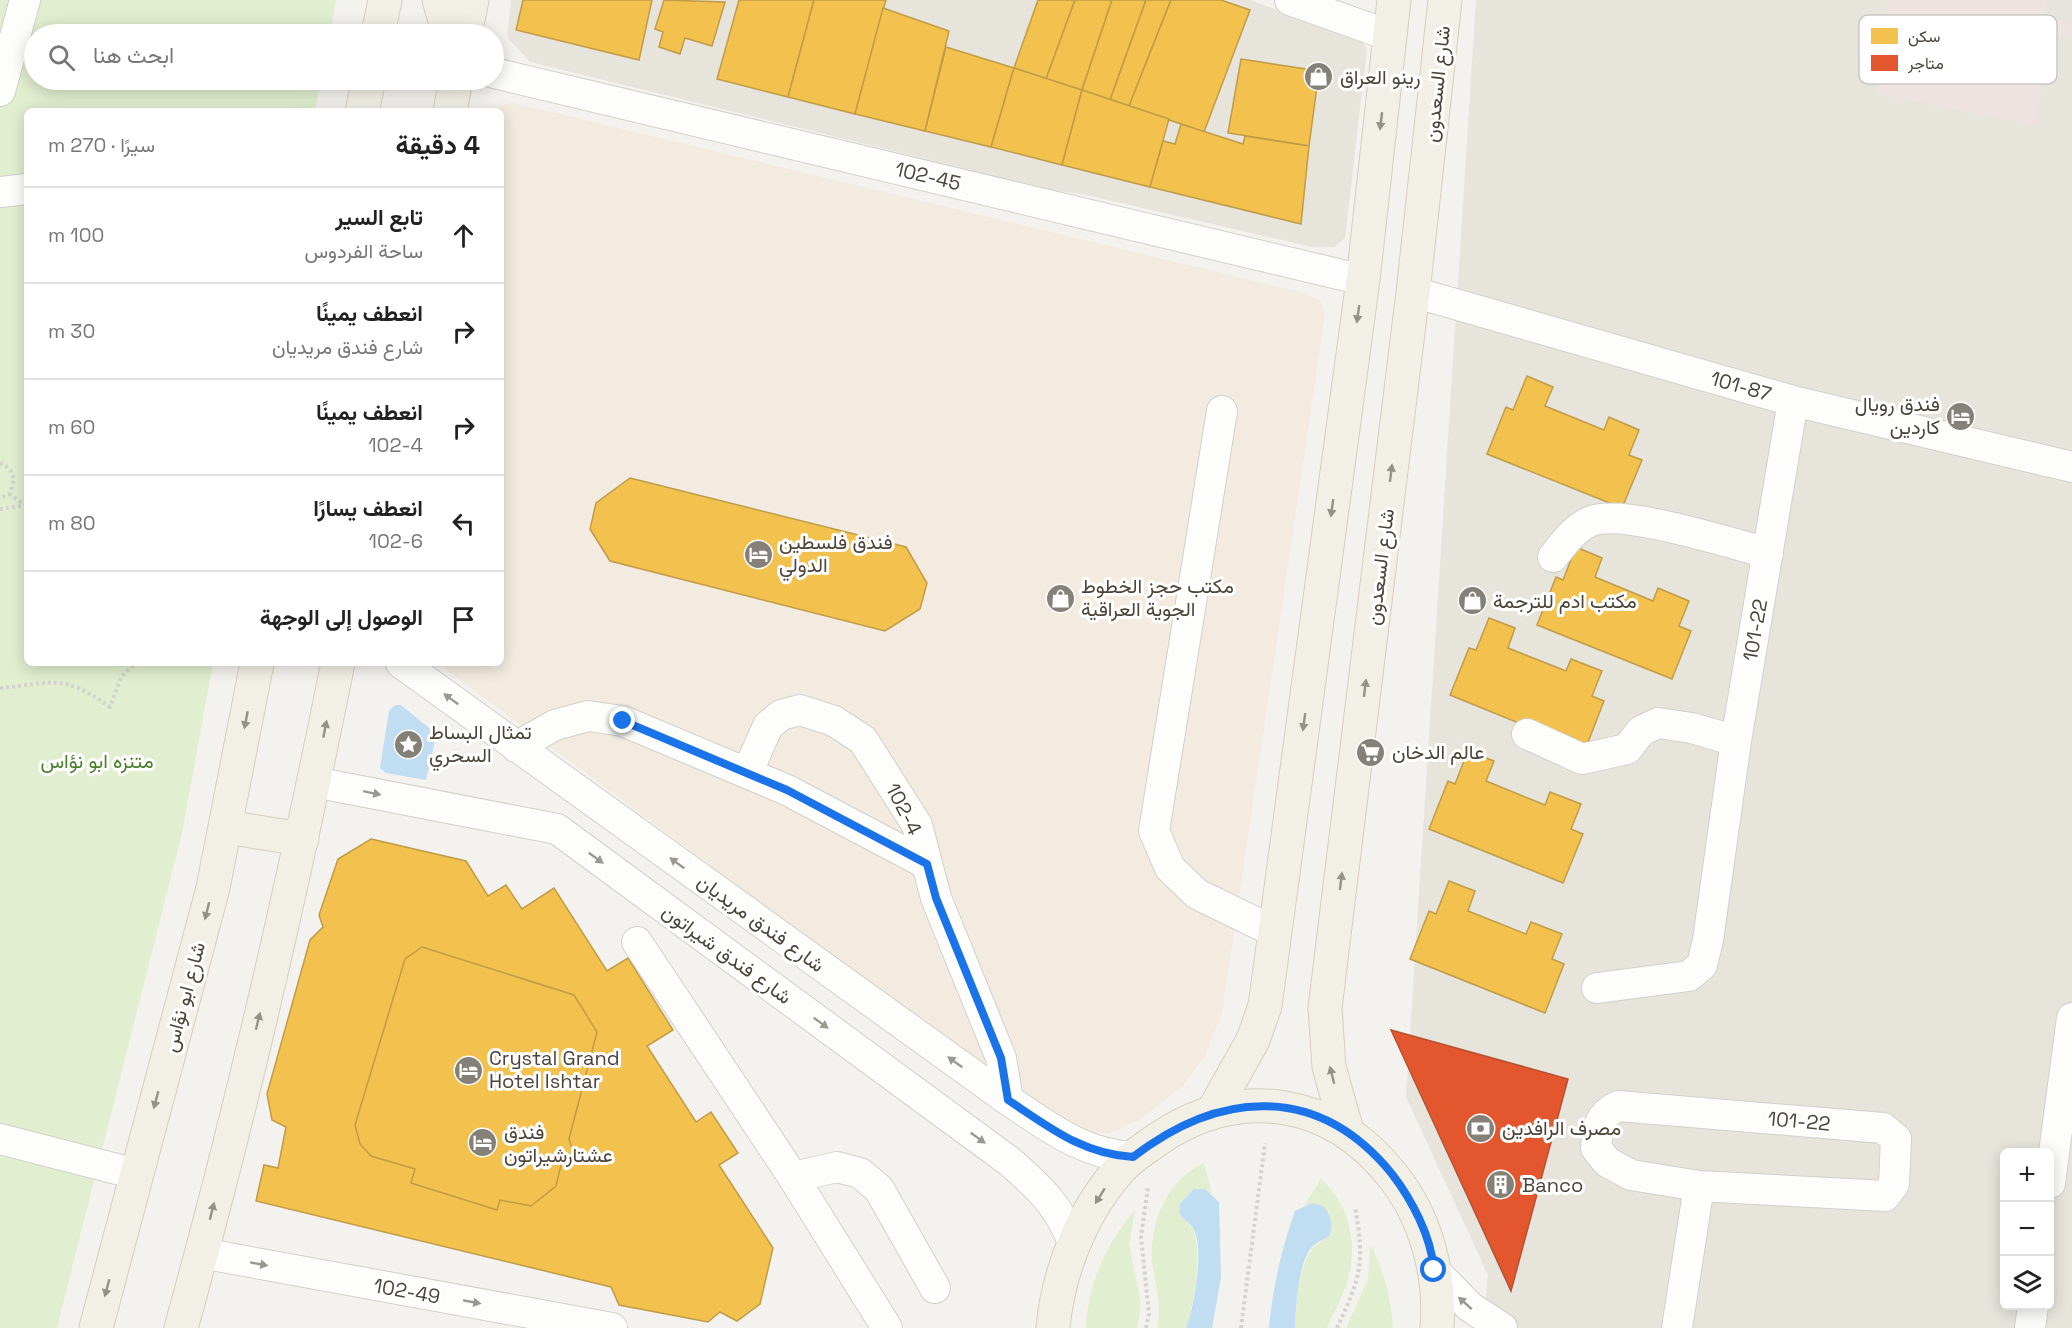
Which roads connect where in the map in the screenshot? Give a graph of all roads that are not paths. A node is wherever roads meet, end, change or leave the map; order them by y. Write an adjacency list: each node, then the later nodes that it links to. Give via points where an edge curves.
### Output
1 (25, 0): 15 (street)
2 (385, 0): 8 (main road)
3 (439, 0): 9 (main road)
4 (472, 0): 10 (main road)
5 (1290, 0): 11 (street)
6 (1394, 0): 11 (main road)
7 (1445, 0): 21 (main road, شارع السعدون)
8 (380, 24)
9 (446, 24)
10 (467, 24)
11 (1390, 36): 20 (main road, one-way to 20)
12 (504, 75): 20 (street, 102-45)
13 (367, 90): 16 (main road)
14 (454, 90): 17 (main road)
15 (0, 91)
16 (363, 108)
17 (451, 108)
18 (24, 189): 19 (street)
19 (0, 192)
20 (1363, 280): 40 (main road, one-way to 40)
21 (1413, 292): 22 (street, 101-87); 48 (main road, شارع السعدون, one-way to 21, via 1329,1067 1325,1008)
22 (1793, 401): 24 (street, 101-87); 25 (street, 101-22)
23 (1222, 411): 40 (street, via 1154,831 1170,868 1197,894)
24 (2072, 467)
25 (1768, 553): 26 (street, via 1622,518 1589,521); 31 (street, 101-22)
26 (1553, 557)
27 (256, 666): 36 (main road, شارع ابو نؤاس, one-way to 36)
28 (337, 666): 34 (main road, one-way to 28)
29 (405, 666): 32 (street, شارع فندق مريديان, one-way to 29)
30 (1527, 734): 31 (street, via 1582,759 1627,749 1641,731 1658,723)
31 (1736, 741): 42 (street, 101-22, via 1702,965 1689,976)
32 (516, 747): 33 (street, via 555,725 588,716 623,721); 35 (street, شارع فندق مريديان)
33 (747, 773): 39 (street); 39 (street, 102-4, via 768,726 781,715 800,710 834,721 863,740 892,783 917,825)
34 (314, 782): 37 (street, شارع فندق شيراتون, one-way to 37); 38 (main road)
35 (579, 793): 37 (street); 44 (street, شارع فندق مريديان, one-way to 35)
36 (226, 827): 38 (main road); 52 (main road, شارع ابو نؤاس, one-way to 52, via 198,947)
37 (557, 829): 45 (street, شارع فندق شيراتون, one-way to 45)
38 (302, 839): 56 (main road, one-way to 38)
39 (927, 864): 46 (street, 102-4, via 936,898 1001,1058)
40 (1275, 932): 47 (main road, via 1265,1006 1253,1040)
41 (637, 942): 53 (street)
42 (1597, 988)
43 (2072, 1018): 50 (street)
44 (918, 1036): 45 (street); 46 (street, شارع فندق مريديان, one-way to 44)
45 (892, 1076): 55 (street, شارع فندق شيراتون, one-way to 55, via 1009,1161 1046,1194)
46 (1008, 1100): 51 (street, شارع فندق مريديان, via 1077,1144 1097,1153)
47 (1212, 1113): 48 (main road, via 1268,1105 1295,1109); 51 (main road, via 1168,1132)
48 (1347, 1131): 57 (main road, via 1369,1149 1403,1189 1425,1236)
49 (0, 1139): 52 (street)
50 (2054, 1148)
51 (1133, 1157): 55 (main road, one-way to 55, via 1105,1188)
52 (136, 1174): 60 (main road, شارع ابو نؤاس, one-way to 60)
53 (793, 1177): 58 (street, via 837,1167 860,1173 879,1189); 63 (street)
54 (1699, 1186): 54 (street, 101-22, via 1631,1174 1607,1162 1596,1148 1599,1121 1618,1106 1883,1128 1896,1139 1894,1184 1885,1196); 67 (street)
55 (1074, 1246): 64 (main road)
56 (201, 1253): 61 (main road); 62 (street, 102-49, one-way to 62)
57 (1434, 1270): 65 (main road); 66 (street, one-way to 57, via 1470,1307)
58 (935, 1288)
59 (2032, 1310): 68 (street)
60 (96, 1328)
61 (181, 1328)
62 (612, 1328)
63 (887, 1328)
64 (1053, 1328)
65 (1437, 1328)
66 (1502, 1328)
67 (1677, 1328)
68 (2030, 1328)

